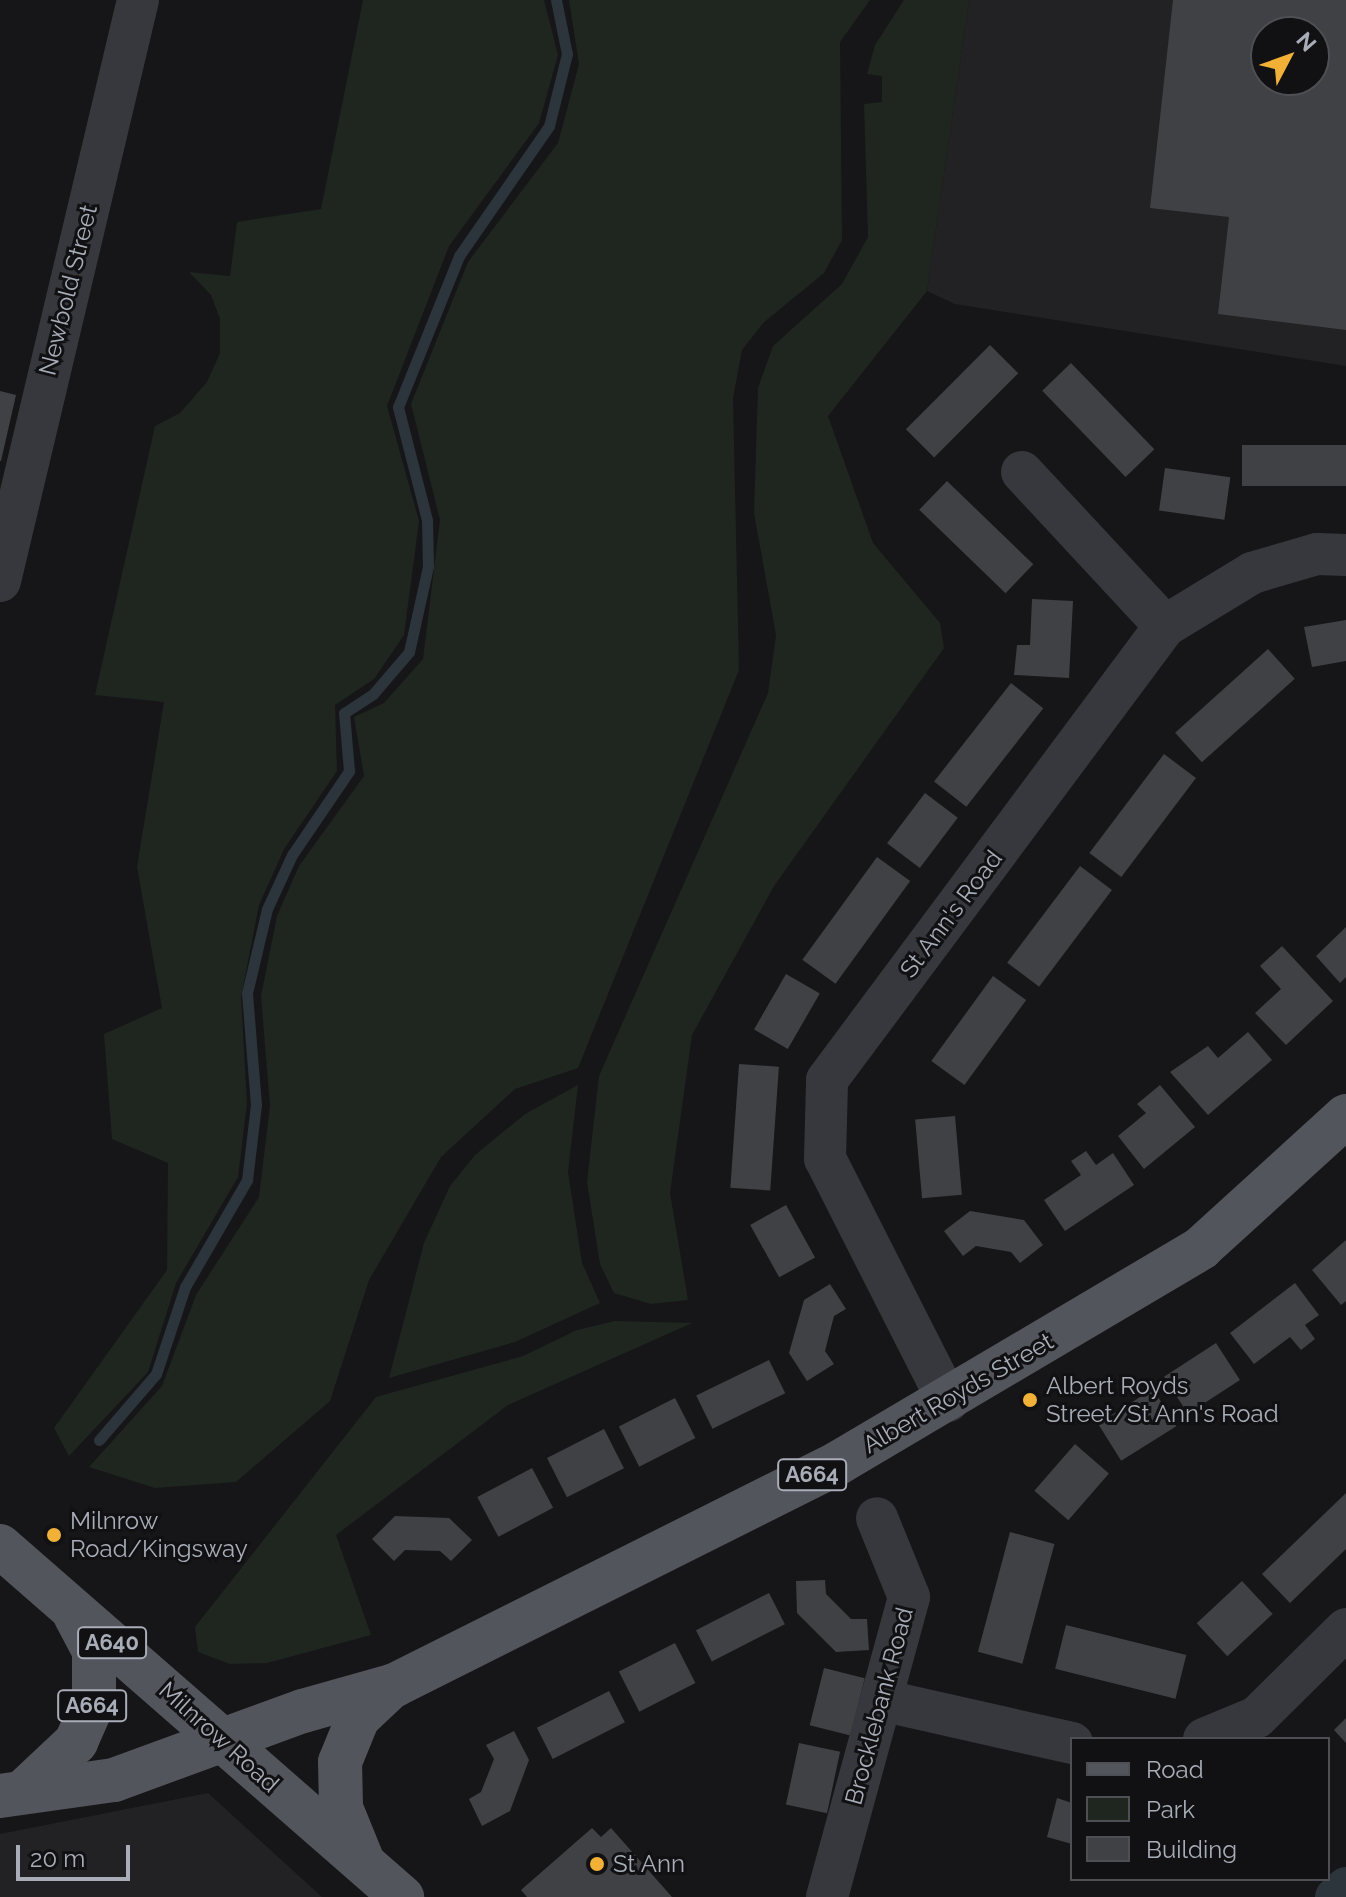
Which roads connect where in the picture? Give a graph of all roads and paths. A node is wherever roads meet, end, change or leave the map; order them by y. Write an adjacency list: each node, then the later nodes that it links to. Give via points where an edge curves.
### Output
1 (138, 0): 4 (street, Newbold Street)
2 (1022, 472): 5 (street)
3 (1346, 555): 5 (street, St Ann's Road, via 1317,554 1252,573)
4 (0, 581)
5 (1165, 626): 7 (street, St Ann's Road, via 827,1080 825,1159)
6 (1346, 1116): 7 (main road, Albert Royds Street / A664, via 1201,1248)
7 (948, 1401): 12 (main road, Albert Royds Street / A664, via 838,1463)
8 (877, 1518): 13 (street, Brocklebank Road, via 909,1597)
9 (0, 1546): 10 (main road, Milnrow Road / A640)
10 (69, 1606): 15 (main road, Milnrow Road / A640); 17 (main road, A664, via 94,1651 94,1701 76,1742)
11 (1346, 1629): 14 (street, via 1257,1717)
12 (395, 1685): 15 (main road, Albert Royds Street / A664); 18 (main road, A664, via 358,1718 340,1762 341,1808)
13 (881, 1700): 16 (street); 19 (street, Brocklebank Road)
14 (1209, 1737)
15 (224, 1740): 17 (main road, A664, via 114,1780); 18 (main road, Milnrow Road / A640)
16 (1070, 1743)
17 (13, 1793)
18 (385, 1884)
19 (827, 1897)

